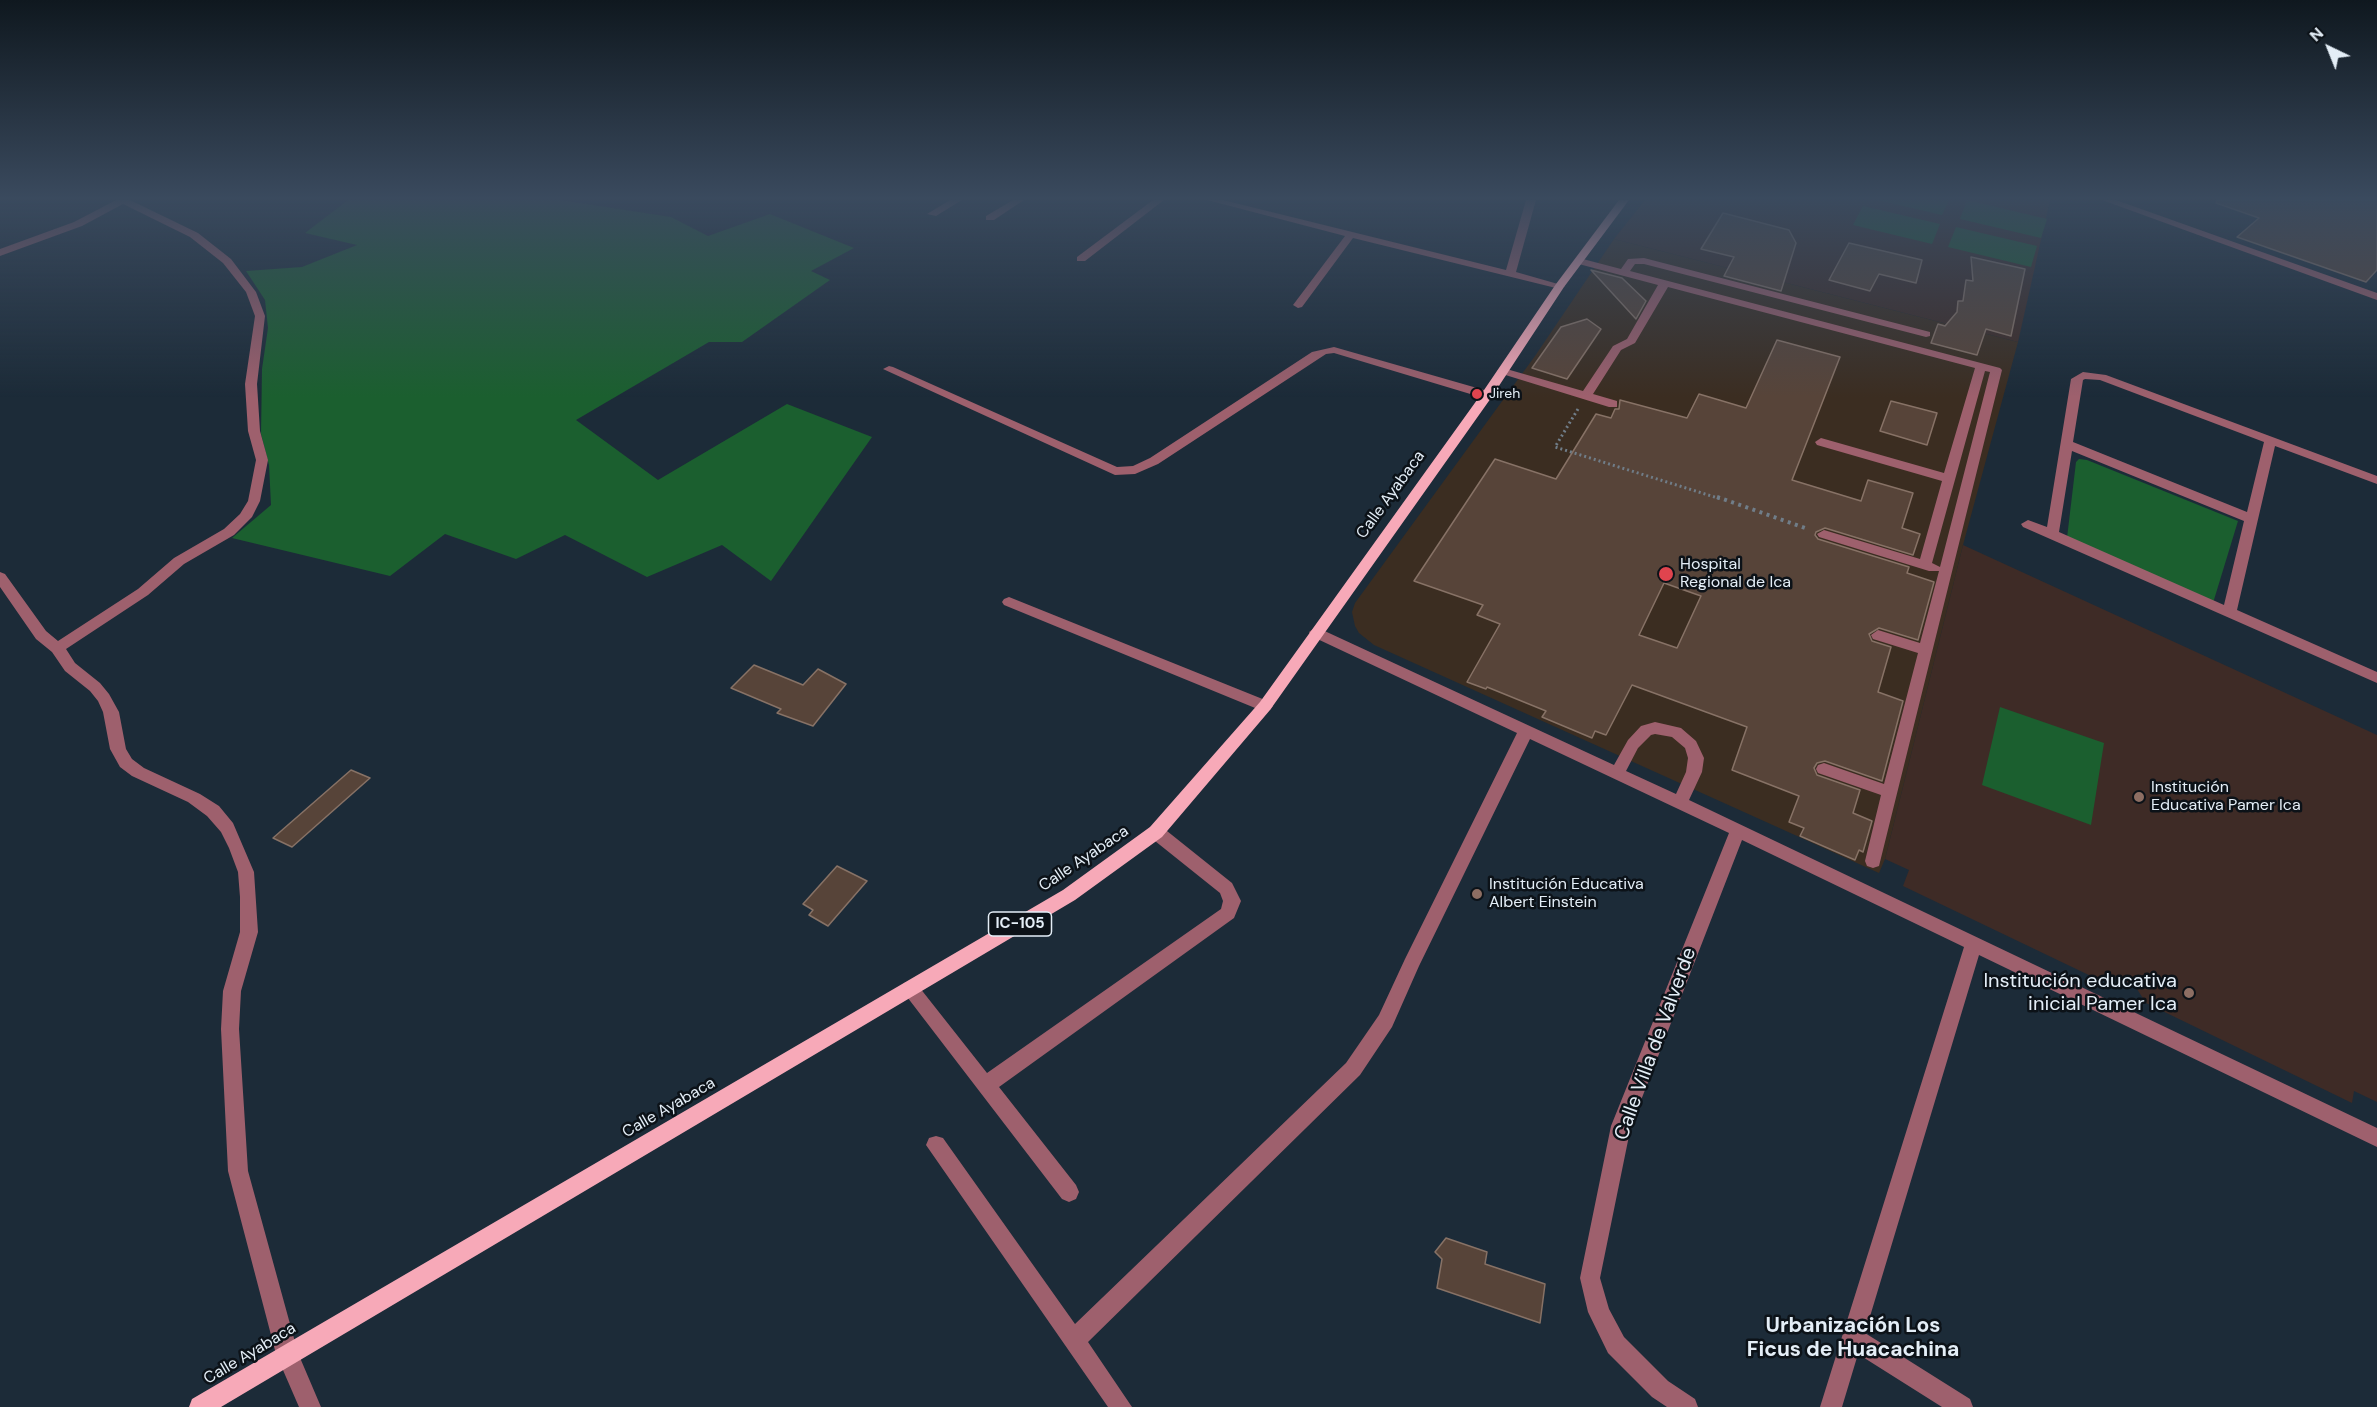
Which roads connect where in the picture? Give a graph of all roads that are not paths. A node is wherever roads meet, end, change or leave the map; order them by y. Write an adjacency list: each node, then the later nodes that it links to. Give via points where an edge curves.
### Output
1 (231, 266): 43 (street, via 251,292 260,316 251,384 254,431 262,460 254,501 245,517 229,532 179,561 143,592)
2 (1328, 266): 16 (street)
3 (1478, 266): 11 (street)
4 (1512, 266): 11 (street)
5 (1575, 266): 13 (main road, Calle Ayabaca / IC-105)
6 (1596, 266): 10 (street)
7 (1629, 266): 10 (street)
8 (1662, 266): 15 (street)
9 (2290, 266): 14 (street)
10 (1623, 273): 12 (street)
11 (1510, 274): 13 (street)
12 (1665, 283): 17 (street); 25 (street, via 1631,341 1617,348)
13 (1560, 286): 23 (main road, Calle Ayabaca / IC-105)
14 (2377, 297)
15 (1803, 302): 17 (street); 18 (street)
16 (1298, 305)
17 (1796, 317): 20 (street)
18 (1913, 331): 19 (street); 20 (street)
19 (1926, 334)
20 (1907, 346): 21 (street)
21 (1981, 366): 30 (street); 37 (street, via 1996,370)
22 (890, 369): 24 (street, via 1115,471 1135,470 1154,461 1324,351 1334,350)
23 (1503, 371): 24 (main road, Calle Ayabaca / IC-105); 25 (street)
24 (1487, 395): 41 (main road, Calle Ayabaca / IC-105)
25 (1586, 396): 26 (street)
26 (1613, 404)
27 (1821, 441): 30 (street)
28 (2270, 441): 29 (street, via 2089,374 2077,379); 31 (street); 32 (street)
29 (2066, 444): 32 (street); 35 (street)
30 (1950, 478): 36 (street)
31 (2377, 480)
32 (2252, 519): 40 (street)
33 (2028, 524): 35 (street)
34 (1824, 534): 36 (street)
35 (2052, 534): 40 (street)
36 (1925, 565): 37 (street)
37 (1946, 572): 44 (street)
38 (0, 577): 43 (street, via 41,635)
39 (1009, 603): 46 (street)
40 (2229, 612): 45 (street)
41 (1316, 632): 46 (main road, Calle Ayabaca / IC-105); 47 (street)
42 (1878, 635): 44 (street)
43 (57, 648): 63 (street, via 70,667 104,698 111,712 118,749 126,763 213,811 227,828 246,872 249,932 232,991 230,1029 238,1171)
44 (1925, 650): 50 (street)
45 (2377, 678)
46 (1265, 706): 53 (main road, Calle Ayabaca / IC-105)
47 (1526, 731): 49 (street); 62 (street, via 1386,1021 1353,1069)
48 (1824, 769): 50 (street)
49 (1617, 773): 51 (street); 51 (street, via 1646,730 1676,732 1691,745 1696,758)
50 (1890, 792): 54 (street)
51 (1680, 803): 52 (street)
52 (1738, 830): 55 (street); 67 (street, Calle Villa de Valverde, via 1622,1126 1590,1278 1599,1312 1616,1346 1660,1389)
53 (1156, 832): 56 (main road, Calle Ayabaca / IC-105, via 1069,895); 57 (street, via 1227,888 1232,901 1228,913)
54 (1873, 861)
55 (1974, 944): 58 (street); 61 (street)
56 (910, 989): 57 (street); 63 (main road, Calle Ayabaca / IC-105)
57 (986, 1085): 60 (street)
58 (2377, 1138)
59 (936, 1145): 62 (street)
60 (1069, 1192)
61 (1853, 1338): 68 (street); 69 (street)
62 (1074, 1340): 66 (street)
63 (287, 1354): 64 (main road, Calle Ayabaca / IC-105); 65 (street)
64 (200, 1407)
65 (310, 1407)
66 (1121, 1407)
67 (1686, 1407)
68 (1831, 1407)
69 (1962, 1407)

